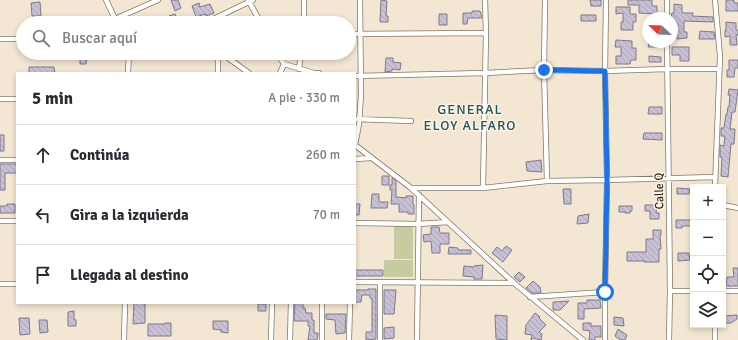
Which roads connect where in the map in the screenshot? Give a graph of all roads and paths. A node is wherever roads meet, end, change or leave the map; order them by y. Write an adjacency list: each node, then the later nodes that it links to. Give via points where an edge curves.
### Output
1 (106, 0): 12 (street)
2 (158, 0): 13 (street)
3 (304, 0): 16 (street)
4 (360, 0): 19 (street)
5 (485, 0): 17 (street)
6 (545, 0): 32 (street)
7 (606, 0): 33 (street)
8 (667, 0): 11 (street)
9 (715, 0): 31 (street)
10 (250, 1): 14 (street); 15 (street)
11 (667, 12)
12 (114, 16)
13 (126, 16)
14 (219, 16)
15 (258, 16)
16 (304, 16)
17 (486, 33): 19 (street); 39 (street)
18 (356, 35): 19 (street)
19 (360, 35): 41 (street)
20 (0, 39): 21 (street)
21 (16, 39)
22 (667, 48): 30 (street, Calle Q)
23 (129, 60): 34 (street)
24 (218, 60): 35 (street)
25 (230, 60): 36 (street)
26 (282, 60): 28 (street)
27 (300, 60): 29 (street)
28 (284, 64): 29 (street); 37 (street)
29 (299, 69): 38 (street)
30 (667, 69): 31 (street); 33 (street); 53 (street, Calle Q)
31 (719, 69): 52 (street)
32 (544, 70): 33 (street); 39 (street); 55 (street)
33 (605, 71): 54 (street)
34 (128, 72)
35 (218, 72)
36 (248, 72)
37 (280, 72)
38 (310, 72)
39 (485, 73): 41 (street); 58 (street)
40 (356, 76): 41 (street)
41 (361, 76): 44 (street)
42 (0, 100): 43 (street)
43 (16, 100)
44 (357, 119): 45 (street); 46 (street)
45 (411, 121)
46 (356, 132)
47 (356, 146): 48 (street)
48 (371, 158): 49 (street); 57 (street)
49 (356, 159)
50 (0, 160): 51 (street)
51 (16, 160)
52 (715, 177): 53 (street); 56 (street)
53 (668, 179): 54 (street); 73 (street, Calle Q)
54 (607, 180): 55 (street); 77 (street)
55 (547, 181): 58 (street)
56 (714, 184)
57 (411, 188): 58 (street); 59 (street)
58 (483, 188)
59 (419, 195): 64 (street); 66 (street)
60 (726, 205): 61 (street)
61 (738, 208)
62 (0, 221): 63 (street)
63 (16, 221)
64 (448, 222): 66 (street); 70 (street)
65 (356, 223): 66 (street)
66 (418, 224): 69 (street)
67 (356, 282): 68 (street)
68 (380, 282): 69 (street); 90 (street)
69 (418, 282): 70 (street); 91 (street)
70 (514, 283): 78 (street)
71 (0, 284): 72 (street)
72 (16, 284)
73 (670, 291): 74 (street); 94 (street, Calle Q)
74 (690, 291)
75 (726, 291): 76 (street)
76 (738, 291)
77 (605, 292): 78 (street); 93 (street)
78 (530, 297): 92 (street)
79 (125, 304): 85 (street)
80 (272, 304): 86 (street)
81 (291, 304): 87 (street)
82 (322, 304): 88 (street)
83 (350, 304): 89 (street)
84 (715, 328): 95 (street)
85 (124, 340)
86 (272, 340)
87 (290, 340)
88 (322, 340)
89 (350, 340)
90 (380, 340)
91 (417, 340)
92 (583, 340)
93 (605, 340)
94 (669, 340)
95 (715, 340)

